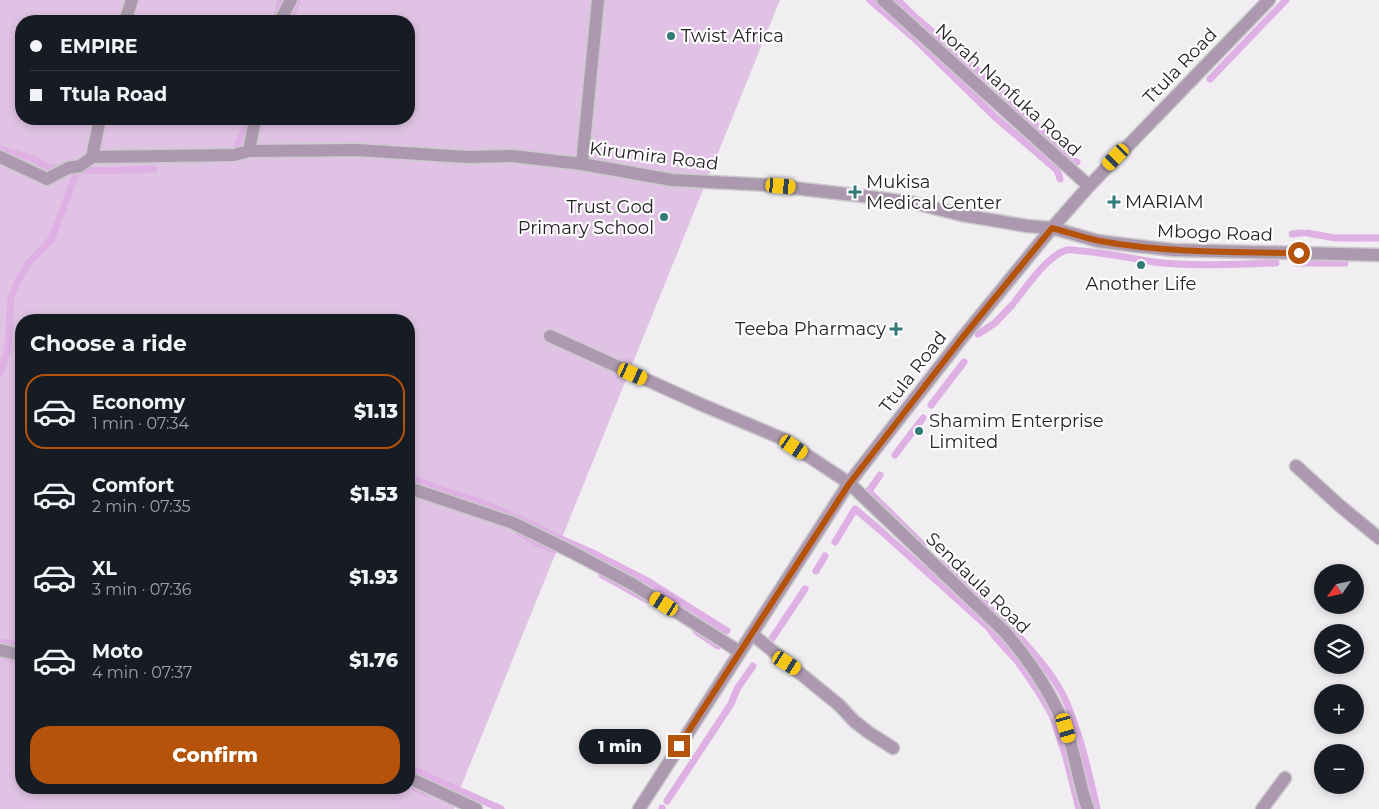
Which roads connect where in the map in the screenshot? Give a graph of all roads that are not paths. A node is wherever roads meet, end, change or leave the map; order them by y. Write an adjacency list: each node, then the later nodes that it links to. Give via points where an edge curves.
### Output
1 (132, 0): 6 (street)
2 (292, 0): 7 (street)
3 (598, 0): 13 (street)
4 (882, 0): 14 (street, Norah Nanfuka Road)
5 (1269, 0): 14 (street, Ttula Road)
6 (127, 15)
7 (283, 15)
8 (99, 125): 12 (street)
9 (254, 125): 10 (street)
10 (249, 152): 12 (street, Kirumira Road, via 234,155); 13 (street, Kirumira Road, via 357,150 467,157 512,156)
11 (0, 157): 12 (street, via 47,179 68,168 80,166)
12 (92, 157)
13 (582, 164): 15 (street, Kirumira Road, via 672,180 767,185 863,196)
14 (1089, 186): 15 (street, Ttula Road)
15 (1052, 228): 16 (street, Mbogo Road, via 1098,241 1173,250); 19 (street, Ttula Road)
16 (1379, 255)
17 (550, 336): 19 (street, Sendaula Road, via 781,438)
18 (1296, 466): 21 (street)
19 (849, 484): 22 (street, Ttula Road); 31 (street, Sendaula Road, via 1005,632 1023,653 1066,728)
20 (415, 490): 24 (street, via 513,523 572,552 634,585)
21 (1379, 538)
22 (752, 634): 24 (street, Ttula Road); 26 (street, via 840,705 854,721)
23 (0, 650): 25 (street)
24 (740, 652): 30 (street, Ttula Road)
25 (15, 654)
26 (893, 748)
27 (1286, 778): 32 (street)
28 (415, 781): 29 (street)
29 (476, 809)
30 (639, 809)
31 (1088, 809)
32 (1262, 809)

